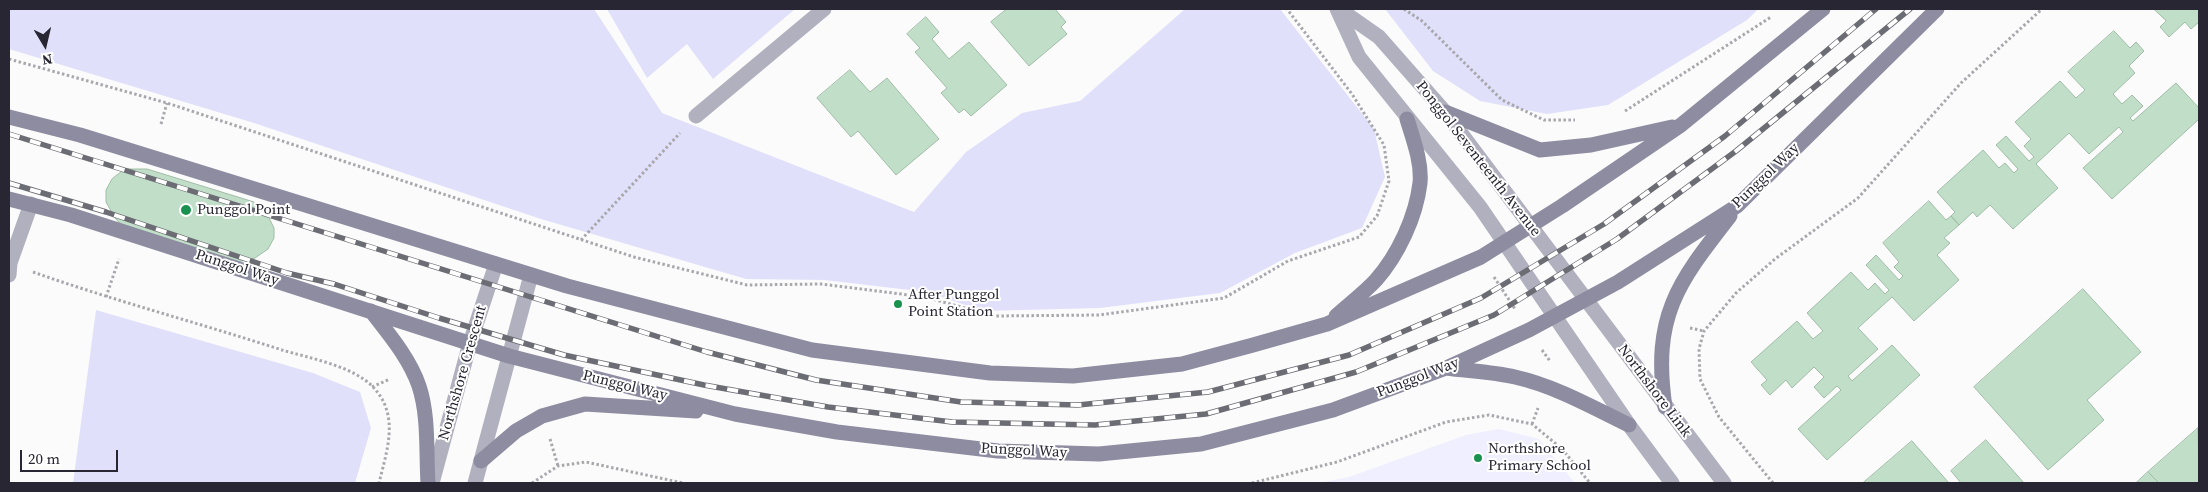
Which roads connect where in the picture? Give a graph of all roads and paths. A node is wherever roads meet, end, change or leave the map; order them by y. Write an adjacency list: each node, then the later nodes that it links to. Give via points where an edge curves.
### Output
1 (824, 9): 13 (street)
2 (1287, 9): 23 (path, via 1352,94 1384,145 1389,181 1377,216 1359,237 1288,261 1224,298 1099,315 994,316 925,298 821,284 747,285 634,257)
3 (1338, 9): 12 (street, Ponggol Seventeenth Avenue, via 1379,38); 15 (street, Ponggol Seventeenth Avenue, via 1359,57)
4 (1404, 9): 16 (path, via 1422,21 1502,100 1544,120)
5 (1823, 9): 18 (main road)
6 (1937, 9): 21 (main road, Punggol Way)
7 (2042, 9): 53 (path, via 1961,83 1858,198 1775,259 1736,293 1704,331 1699,349 1700,379 1719,417)
8 (1772, 17): 11 (path)
9 (9, 59): 10 (path)
10 (167, 103): 17 (path); 23 (path)
11 (1624, 111)
12 (1445, 112): 18 (main road, via 1540,150 1590,145); 22 (street, Ponggol Seventeenth Avenue)
13 (696, 116): 23 (path)
14 (9, 117): 27 (main road, via 80,134)
15 (1407, 119): 24 (street, Ponggol Seventeenth Avenue, via 1480,208); 34 (main road, via 1420,183 1413,212 1395,254 1375,280)
16 (1583, 120)
17 (161, 124)
18 (1681, 125): 22 (main road)
19 (9, 198): 20 (main road, Punggol Way)
20 (30, 204): 28 (street); 32 (main road, Punggol Way)
21 (1738, 206): 31 (main road, Punggol Way, via 1618,282); 40 (main road, via 1691,266 1665,322 1661,377)
22 (1531, 227): 24 (main road); 31 (street, Ponggol Seventeenth Avenue)
23 (581, 240)
24 (1505, 244): 25 (main road); 33 (street, Ponggol Seventeenth Avenue)
25 (1481, 257): 34 (main road); 35 (path)
26 (119, 259): 30 (path)
27 (496, 264): 29 (main road); 36 (street, Northshore Crescent)
28 (10, 269): 30 (path)
29 (532, 275): 34 (main road, via 812,350 990,373 1073,376 1182,364); 37 (street)
30 (106, 298): 44 (path, via 349,371 372,387 385,406 391,427)
31 (1585, 299): 33 (main road, Punggol Way); 40 (street, Northshore Link)
32 (371, 311): 36 (main road, Punggol Way); 45 (main road, via 396,344 419,386)
33 (1555, 316): 35 (main road, Punggol Way); 42 (street)
34 (1327, 324)
35 (1529, 330): 38 (path); 39 (main road, Punggol Way)
36 (470, 343): 37 (main road, Punggol Way); 45 (street, Northshore Crescent)
37 (509, 356): 41 (main road, Punggol Way); 43 (street)
38 (1553, 366)
39 (1446, 368): 41 (main road, Punggol Way, via 1333,410 1202,444 1099,454 998,451 837,432); 42 (main road, via 1515,377 1545,386)
40 (1665, 407): 52 (street, Northshore Link)
41 (735, 414): 43 (main road, via 585,404 542,416 516,431)
42 (1629, 425): 51 (street)
43 (481, 461): 46 (street)
44 (379, 483)
45 (430, 483)
46 (475, 483)
47 (532, 483): 48 (path, via 558,466 586,462)
48 (683, 483)
49 (1252, 483): 50 (path, via 1337,462 1446,422 1489,415 1532,424 1562,449)
50 (1590, 483)
51 (1672, 483)
52 (1724, 483)
53 (1773, 483)

